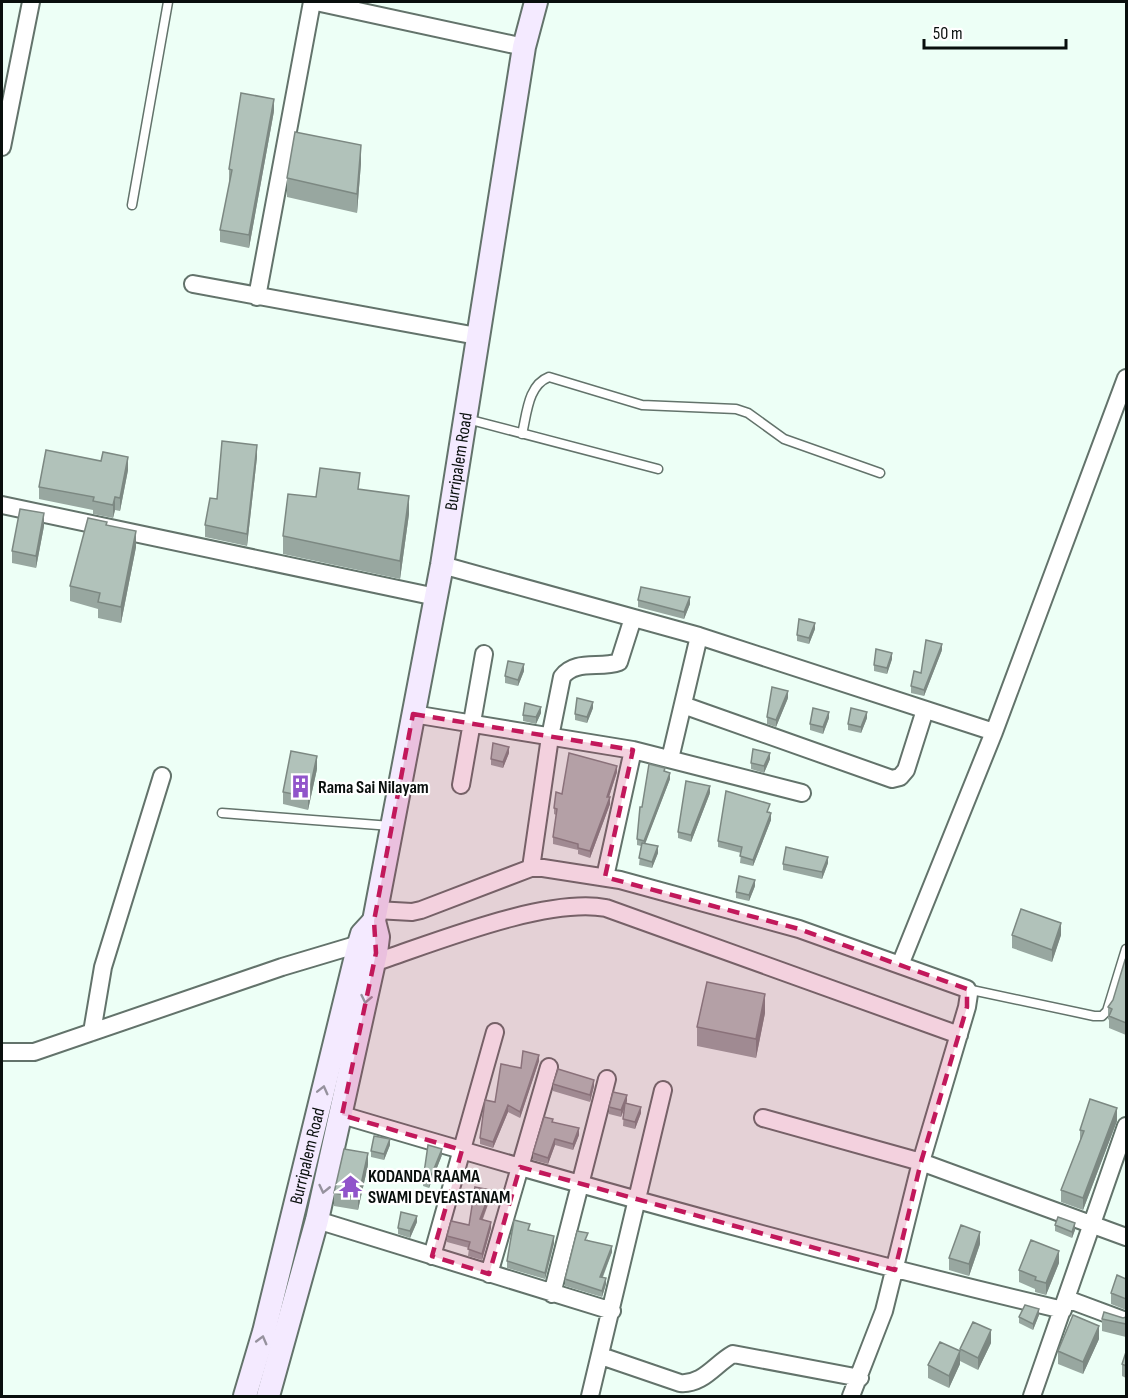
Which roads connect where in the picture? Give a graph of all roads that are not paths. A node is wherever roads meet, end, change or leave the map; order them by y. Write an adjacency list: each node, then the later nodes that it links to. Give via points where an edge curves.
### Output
1 (32, 2): 6 (street)
2 (168, 2): 7 (lane)
3 (314, 2): 5 (street); 9 (street)
4 (536, 2): 5 (main road, Burripalem Road)
5 (524, 47): 10 (main road, Burripalem Road)
6 (2, 147)
7 (132, 205)
8 (193, 284): 9 (street)
9 (257, 297): 10 (street)
10 (477, 336): 12 (main road, Burripalem Road)
11 (1126, 378): 26 (street)
12 (472, 420): 13 (lane); 17 (main road, Burripalem Road)
13 (522, 434): 14 (lane); 15 (lane, via 533,390 538,381 549,377 642,405 736,409 784,439)
14 (658, 469)
15 (880, 472)
16 (2, 506): 18 (street)
17 (442, 565): 18 (main road, Burripalem Road); 19 (street)
18 (436, 597): 24 (main road, Burripalem Road)
19 (633, 618): 20 (street); 27 (street, via 618,662 567,669 559,685)
20 (699, 636): 22 (street); 23 (street)
21 (484, 654): 25 (street)
22 (683, 705): 23 (street, via 892,779 906,770); 29 (street)
23 (925, 710): 26 (street)
24 (424, 716): 25 (street); 34 (main road, Burripalem Road)
25 (464, 724): 27 (street); 31 (street)
26 (994, 732): 41 (street)
27 (550, 737): 28 (street); 35 (street)
28 (633, 750): 29 (street); 36 (street)
29 (670, 759): 32 (street)
30 (162, 776): 43 (street, via 103,967)
31 (461, 785)
32 (802, 793)
33 (222, 813): 34 (lane)
34 (391, 826): 37 (main road, Burripalem Road)
35 (531, 868): 36 (street); 37 (street, via 421,910)
36 (606, 877): 41 (street, via 799,929)
37 (375, 915): 38 (main road, Burripalem Road); 40 (main road, Burripalem Road, via 378,938)
38 (359, 944): 43 (street); 70 (main road, Burripalem Road, one-way to 38)
39 (1126, 949): 42 (lane, via 1107,1011 1102,1016)
40 (374, 963): 45 (street, via 507,919 592,906); 50 (main road, Burripalem Road, one-way to 50)
41 (900, 965): 42 (street)
42 (967, 989): 45 (street, via 969,1000)
43 (92, 1032): 46 (street, via 34,1052)
44 (495, 1032): 53 (street)
45 (959, 1035): 54 (street)
46 (2, 1052)
47 (549, 1067): 55 (street)
48 (607, 1079): 56 (street)
49 (663, 1090): 57 (street)
50 (342, 1115): 53 (street); 58 (main road, Burripalem Road, one-way to 58)
51 (763, 1118): 54 (street)
52 (1126, 1126): 59 (street)
53 (462, 1150): 55 (street); 61 (street)
54 (921, 1162): 59 (street); 62 (street)
55 (520, 1167): 56 (street); 63 (street)
56 (579, 1185): 57 (street); 64 (street)
57 (635, 1200): 62 (street); 66 (street)
58 (317, 1220): 61 (street); 71 (main road, Burripalem Road)
59 (1091, 1225): 60 (street); 65 (street)
60 (1125, 1233)
61 (432, 1256): 63 (street)
62 (895, 1270): 65 (street); 69 (street, via 885,1311)
63 (489, 1275): 64 (street)
64 (552, 1294): 66 (street)
65 (1065, 1304): 67 (street); 74 (street)
66 (612, 1311): 68 (street)
67 (1126, 1321)
68 (601, 1356): 69 (street, via 691,1384 733,1354); 72 (street)
69 (860, 1378): 73 (street)
70 (245, 1396)
71 (268, 1396)
72 (590, 1396)
73 (851, 1396)
74 (1032, 1396)

